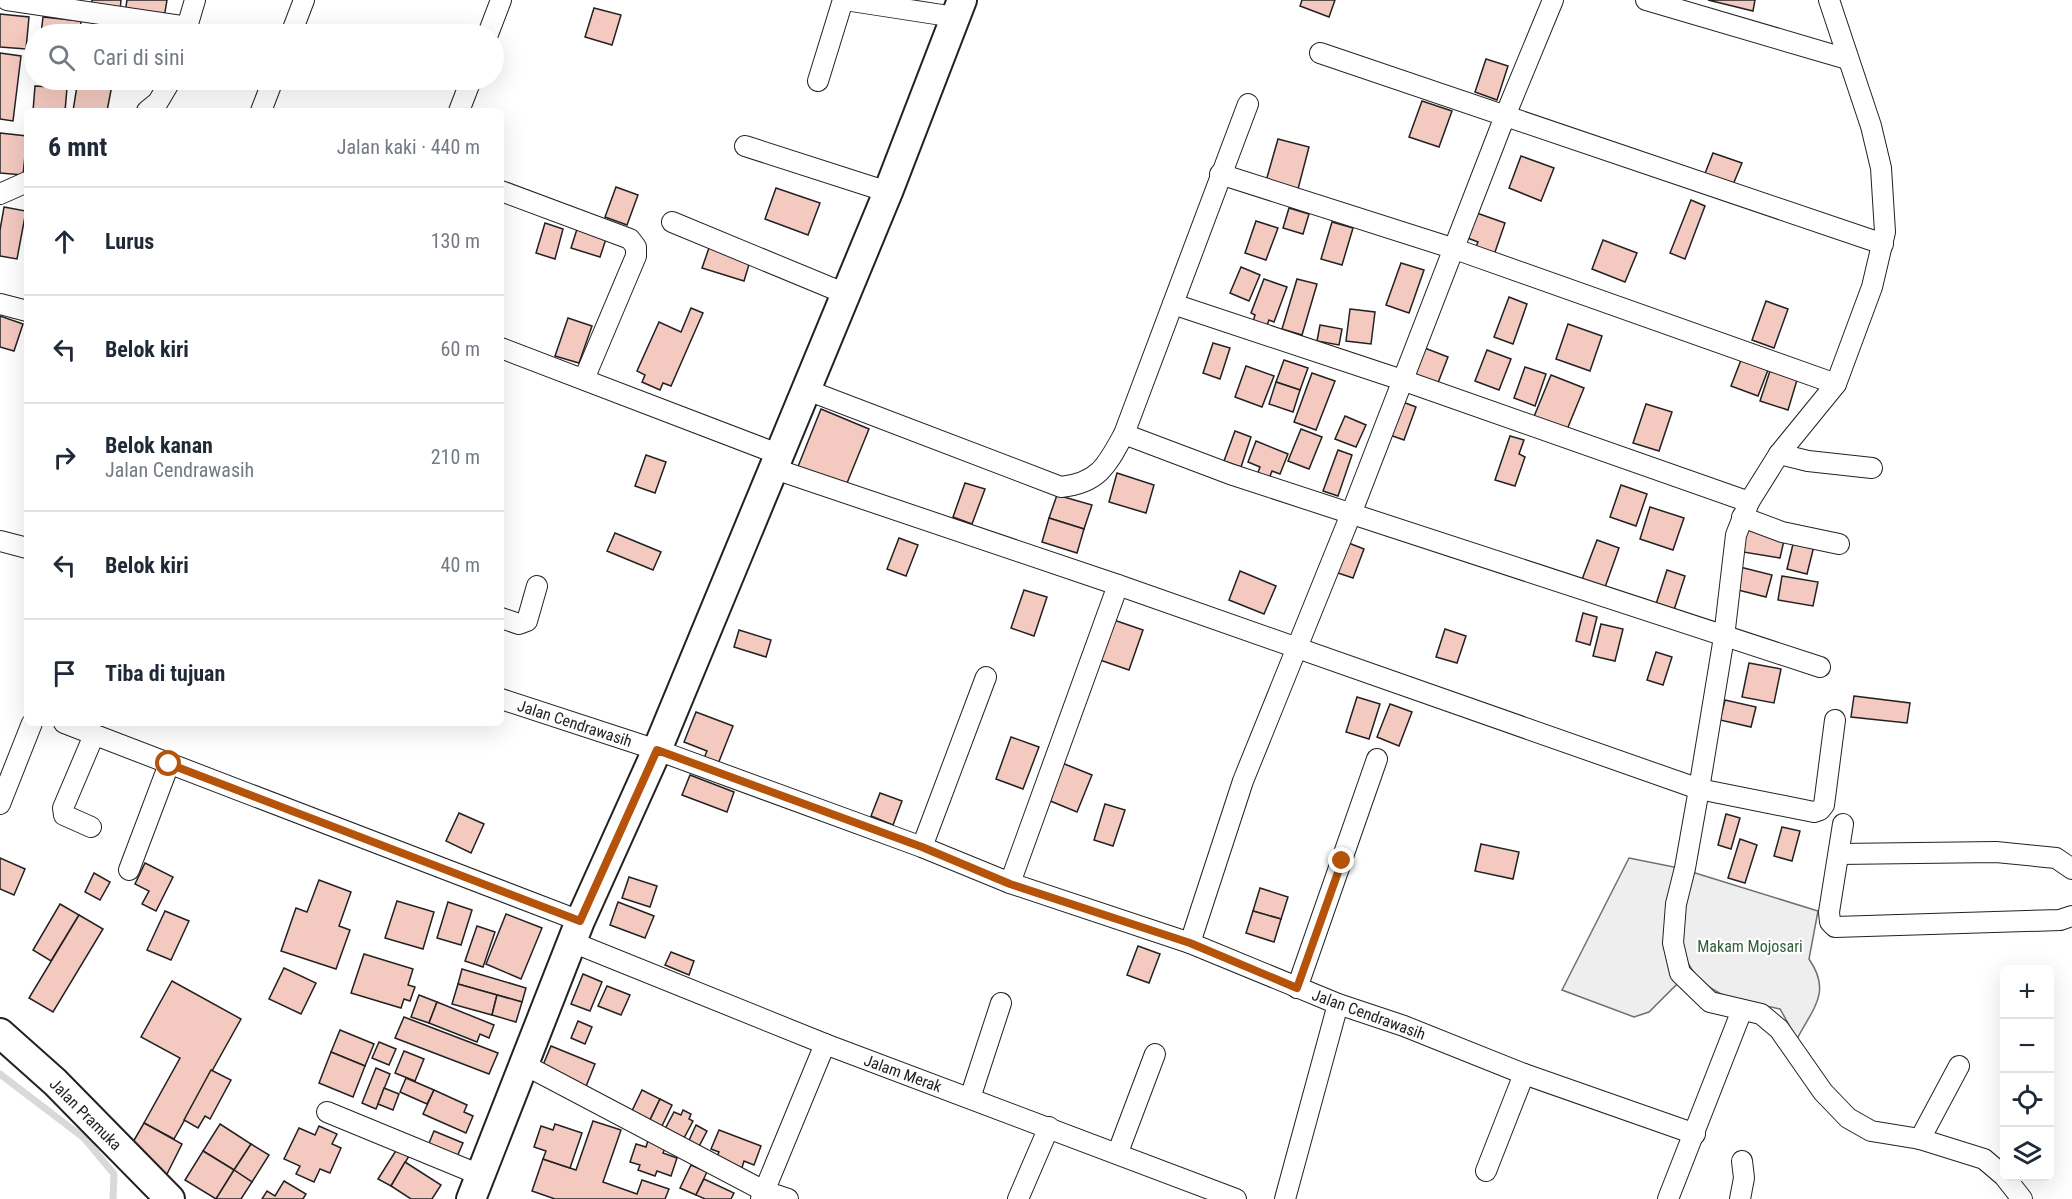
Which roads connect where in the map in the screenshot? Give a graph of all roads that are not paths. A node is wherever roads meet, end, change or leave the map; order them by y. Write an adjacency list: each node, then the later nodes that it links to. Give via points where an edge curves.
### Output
1 (7, 0): 10 (street)
2 (195, 0): 11 (street)
3 (304, 0): 12 (street)
4 (501, 0): 13 (street)
5 (844, 0): 9 (street); 16 (street)
6 (1553, 0): 24 (street)
7 (1646, 0): 15 (street)
8 (1829, 0): 15 (street)
9 (959, 9): 29 (main road)
10 (146, 24)
11 (189, 24)
12 (295, 24)
13 (492, 24)
14 (1320, 54): 24 (street)
15 (1847, 59): 32 (street, via 1881,168)
16 (818, 81)
17 (165, 90): 21 (street)
18 (269, 90): 22 (street)
19 (467, 90): 23 (street)
20 (1248, 104): 26 (street)
21 (151, 108)
22 (262, 108)
23 (460, 108)
24 (1505, 116): 32 (street); 33 (street)
25 (745, 146): 29 (street)
26 (1220, 174): 33 (street); 36 (street)
27 (24, 183): 30 (street)
28 (504, 192): 39 (street, via 630,239 636,247 636,256)
29 (888, 192): 34 (main road)
30 (0, 194)
31 (672, 222): 34 (street)
32 (1883, 244): 41 (street, via 1872,287)
33 (1455, 249): 40 (street); 41 (street)
34 (846, 294): 42 (main road)
35 (0, 304): 37 (street)
36 (1173, 304): 40 (street); 43 (street)
37 (24, 310)
38 (504, 349): 39 (street)
39 (584, 380): 45 (street)
40 (1402, 380): 47 (street); 48 (street)
41 (1836, 384): 44 (street)
42 (807, 390): 43 (street, via 1061,487 1083,484 1099,472); 45 (main road)
43 (1124, 434): 48 (street)
44 (1779, 454): 46 (street); 47 (street)
45 (775, 461): 52 (street); 64 (main road)
46 (1872, 468)
47 (1745, 509): 50 (street, via 1782,532); 55 (street, via 1731,570)
48 (1351, 514): 55 (street); 56 (street)
49 (0, 541): 51 (street)
50 (1839, 544)
51 (24, 547)
52 (1118, 585): 56 (street); 75 (street)
53 (537, 586): 54 (street, via 526,621 519,624)
54 (504, 619)
55 (1724, 637): 57 (street); 67 (street)
56 (1295, 649): 67 (street); 78 (street, via 1244,781)
57 (1820, 668)
58 (986, 677): 71 (street)
59 (504, 700): 64 (street, Jalan Cendrawasih)
60 (1835, 720): 67 (street, via 1824,805 1820,810)
61 (31, 726): 68 (street)
62 (72, 726): 63 (street, Jalam Merak)
63 (94, 735): 66 (street, Jalam Merak); 70 (street, via 63,808 64,815)
64 (657, 750): 71 (street, Jalan Cendrawasih); 77 (main road)
65 (1377, 759): 79 (street)
66 (169, 764): 74 (street); 77 (street, Jalam Merak)
67 (1699, 789): 82 (street, via 1676,904 1673,943 1680,973 1710,1002)
68 (2, 794)
69 (1843, 824): 72 (street)
70 (92, 827)
71 (922, 847): 75 (street, Jalan Cendrawasih)
72 (1839, 854): 73 (street, via 1996,852 2056,858); 76 (street, via 1829,912 1835,927 2060,920)
73 (2072, 869)
74 (129, 870)
75 (1010, 884): 78 (street, Jalan Cendrawasih)
76 (2072, 915)
77 (576, 932): 84 (street, Jalam Merak); 86 (main road)
78 (1190, 943): 79 (street, Jalan Cendrawasih)
79 (1297, 988): 81 (street, Jalan Cendrawasih)
80 (1001, 1003): 89 (street)
81 (1338, 1004): 88 (street, Jalan Cendrawasih); 104 (street)
82 (1742, 1010): 92 (street); 93 (street, via 1761,1014 1779,1029 1823,1092 1848,1118 1871,1131)
83 (0, 1033): 100 (main road, Jalan Pramuka, via 55,1082)
84 (825, 1044): 89 (street, Jalam Merak); 99 (street)
85 (1155, 1054): 94 (street)
86 (522, 1064): 97 (main road); 99 (street)
87 (1959, 1066): 93 (street)
88 (1524, 1074): 92 (street, Jalan Cendrawasih); 96 (street)
89 (970, 1098): 91 (street, Jalam Merak)
90 (327, 1112): 97 (street)
91 (1049, 1127): 94 (street, Jalam Merak); 102 (street)
92 (1695, 1134): 105 (street)
93 (1920, 1139): 107 (street, via 1984,1159)
94 (1118, 1152): 98 (street, Jalam Merak)
95 (1742, 1161): 106 (street)
96 (1486, 1171)
97 (476, 1187)
98 (1194, 1192): 103 (street, Jalam Merak)
99 (762, 1195): 101 (street)
100 (170, 1199)
101 (788, 1199)
102 (1018, 1199)
103 (1236, 1199)
104 (1285, 1199)
105 (1668, 1199)
106 (1740, 1199)
107 (2022, 1199)

